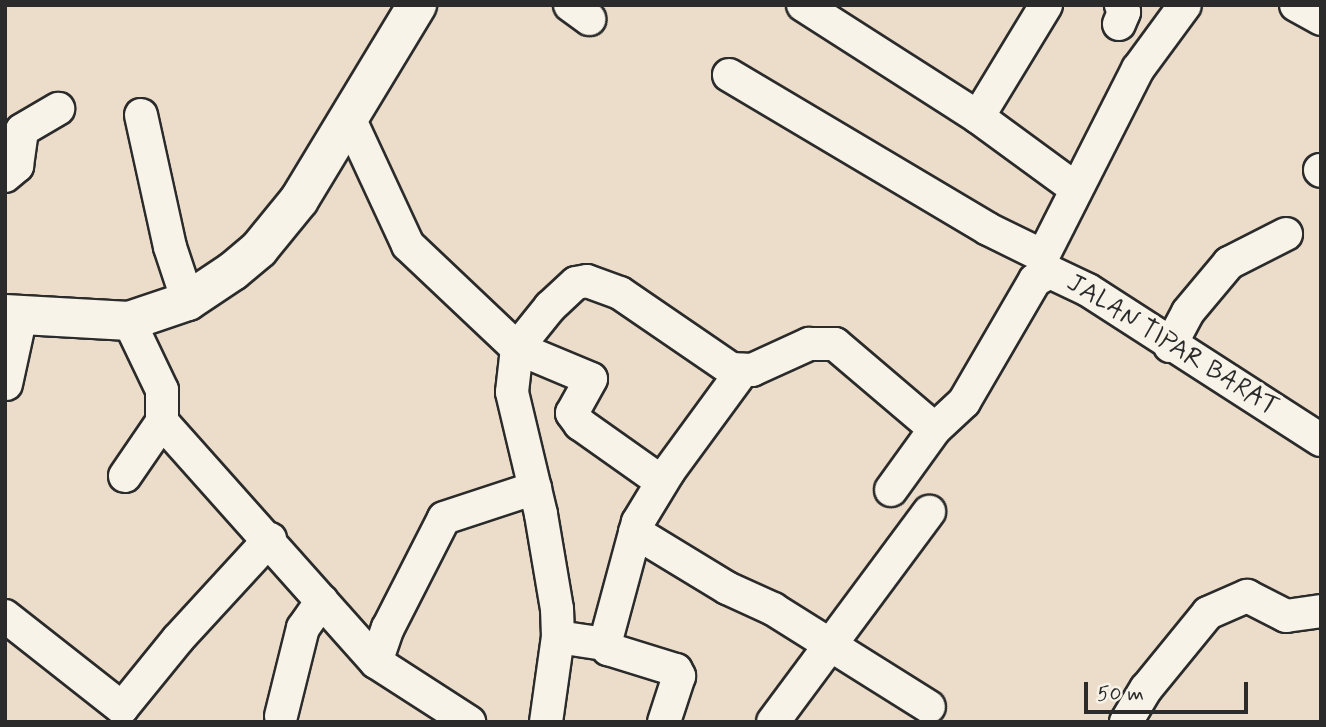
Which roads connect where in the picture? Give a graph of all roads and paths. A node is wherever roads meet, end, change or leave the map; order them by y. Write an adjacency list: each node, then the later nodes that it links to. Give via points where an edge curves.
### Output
1 (417, 5): 11 (main road)
2 (803, 5): 10 (street)
3 (1046, 5): 10 (street)
4 (1185, 5): 13 (street, via 1138,69)
5 (1296, 5): 6 (street)
6 (1321, 19)
7 (729, 75): 15 (street)
8 (58, 109): 12 (street, via 22,130 17,166)
9 (141, 115): 16 (street, via 170,247)
10 (978, 117): 13 (street)
11 (350, 120): 16 (main road, via 279,228 233,271); 20 (street, via 408,245)
12 (5, 176)
13 (1075, 188): 15 (street)
14 (1286, 234): 19 (street, via 1229,263 1188,312)
15 (1043, 265): 19 (street, JALAN TIPAR BARAT); 24 (street, JALAN TIPAR BARAT, via 964,402)
16 (188, 301): 18 (main road)
17 (13, 314): 18 (main road); 22 (street)
18 (129, 321): 23 (street, via 162,390)
19 (1170, 346): 25 (street, JALAN TIPAR BARAT)
20 (517, 348): 21 (street, via 556,302 576,283 587,281 620,293 722,364); 27 (street, via 591,379 572,413 580,424); 28 (street, via 512,392)
21 (743, 370): 24 (street, via 808,344 827,342 849,354); 27 (street)
22 (6, 384)
23 (162, 422): 26 (street); 32 (street)
24 (935, 429): 29 (street, JALAN TIPAR BARAT)
25 (1318, 434)
26 (125, 476)
27 (662, 482): 31 (street)
28 (535, 488): 36 (street, via 552,573); 39 (street, via 444,518 388,628)
29 (891, 490)
30 (929, 512): 38 (street)
31 (635, 532): 37 (street); 38 (street)
32 (270, 539): 33 (street); 35 (street, via 122,708)
33 (322, 601): 39 (street); 41 (street, via 303,628)
34 (1321, 611): 46 (street, via 1286,616 1247,596 1208,614 1146,689)
35 (5, 616)
36 (558, 637): 37 (street); 43 (street)
37 (605, 644): 44 (street, via 678,673)
38 (831, 645): 40 (street); 45 (street)
39 (376, 662): 42 (street)
40 (929, 707)
41 (281, 716)
42 (469, 722)
43 (546, 722)
44 (664, 722)
45 (773, 722)
46 (1126, 722)

